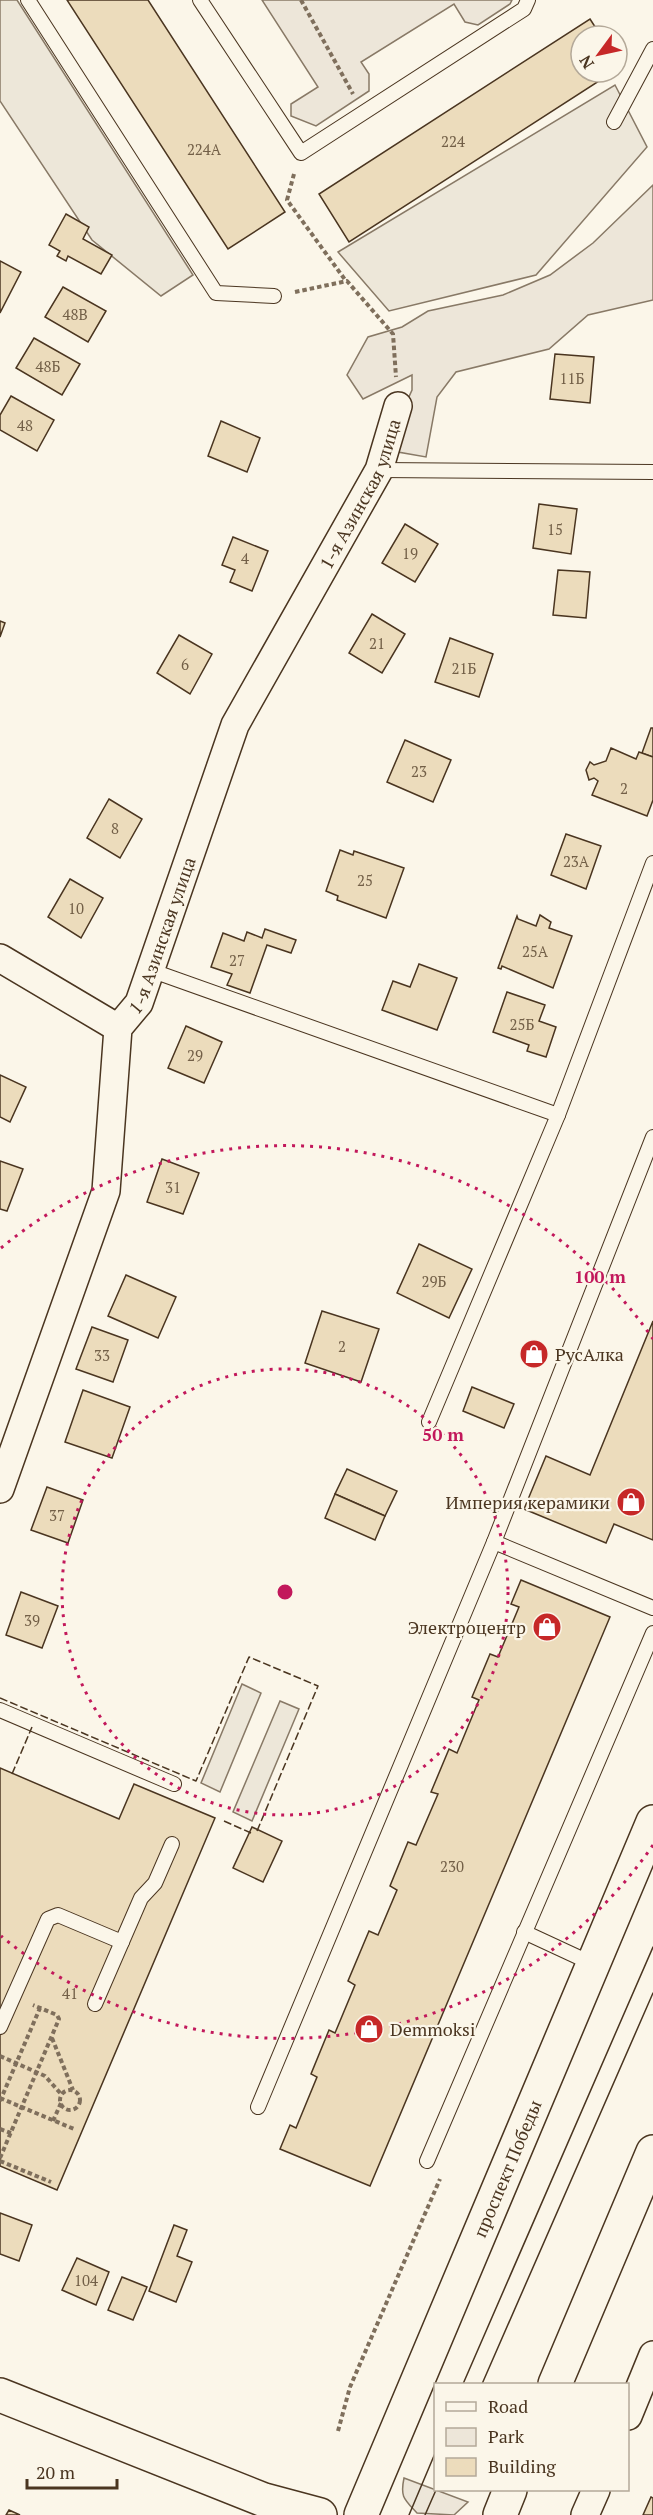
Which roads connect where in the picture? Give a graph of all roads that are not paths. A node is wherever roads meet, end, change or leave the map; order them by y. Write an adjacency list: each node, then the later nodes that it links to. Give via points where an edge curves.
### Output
1 (28, 0): 6 (lane, via 216,292)
2 (200, 0): 3 (lane, via 301,153 524,9)
3 (528, 0)
4 (653, 49): 5 (lane)
5 (614, 122)
6 (274, 296)
7 (398, 406): 8 (street, 1-я Азинская улица)
8 (379, 470): 9 (lane); 12 (street, 1-я Азинская улица, via 235,725)
9 (653, 472)
10 (653, 863): 14 (lane)
11 (0, 958): 13 (street)
12 (150, 970): 13 (street, 1-я Азинская улица, via 139,1004); 14 (lane)
13 (118, 1029): 17 (street, 1-я Азинская улица, via 106,1191)
14 (558, 1115): 16 (lane)
15 (653, 1137): 18 (lane)
16 (429, 1422)
17 (0, 1490)
18 (494, 1542): 19 (lane); 30 (lane)
19 (653, 1608)
20 (653, 1633): 25 (lane)
21 (0, 1710): 22 (lane)
22 (174, 1784)
23 (653, 1822): 27 (main road, проспект Победы)
24 (171, 1844): 26 (lane, via 155,1883 141,1898)
25 (524, 1932): 27 (lane); 32 (lane)
26 (122, 1942): 28 (lane); 29 (lane, via 58,1915 51,1917)
27 (593, 1964): 40 (main road, проспект Победы)
28 (95, 2004)
29 (0, 2027)
30 (258, 2107)
31 (653, 2152): 34 (main road)
32 (427, 2161)
33 (653, 2355): 36 (street)
34 (556, 2383)
35 (0, 2395): 39 (main road, via 264,2500)
36 (629, 2411)
37 (510, 2491): 41 (main road)
38 (596, 2491): 42 (street)
39 (320, 2515)
40 (361, 2515)
41 (500, 2515)
42 (585, 2515)

